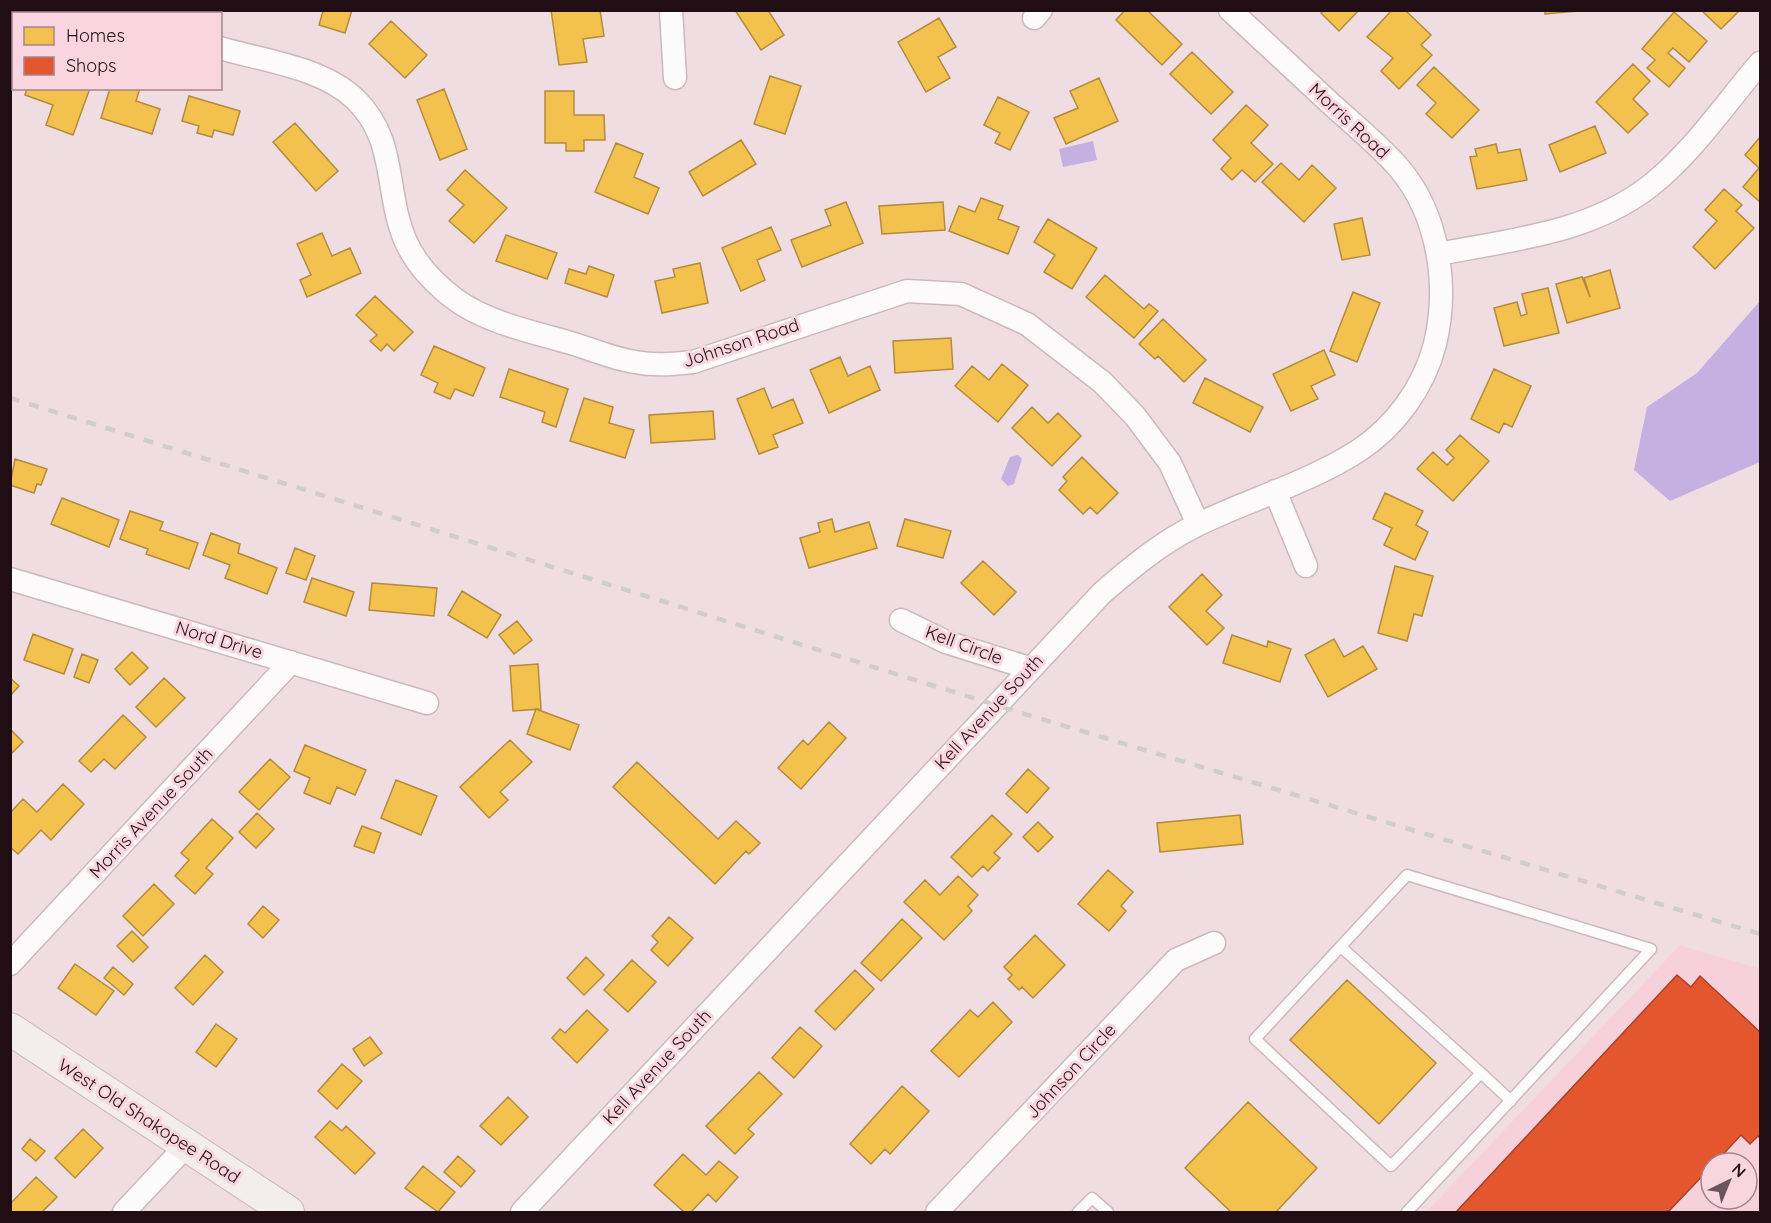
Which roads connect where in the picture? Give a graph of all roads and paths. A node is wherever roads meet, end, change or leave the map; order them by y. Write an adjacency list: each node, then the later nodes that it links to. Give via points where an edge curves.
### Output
1 (671, 10): 5 (street)
2 (1230, 10): 6 (street, Morris Road, via 1400,170 1430,223)
3 (222, 49): 8 (street, Johnson Road, via 311,74 355,99 385,144 394,209 406,243 427,274 456,300 489,318 634,362 663,365 693,362 907,291 961,294 1027,324 1102,382 1135,416 1170,464)
4 (1761, 63): 6 (street, via 1683,154 1650,186 1610,211 1566,228)
5 (675, 78)
6 (1438, 254): 7 (street, Kell Avenue South, via 1442,290 1439,328 1429,364 1411,398 1388,427 1359,451)
7 (1275, 490): 8 (street, Kell Avenue South); 9 (street)
8 (1198, 524): 13 (street, Kell Avenue South, via 1131,568)
9 (1306, 566)
10 (11, 579): 12 (street, Nord Drive)
11 (901, 620): 13 (street, Kell Circle, via 946,642)
12 (291, 662): 14 (street, Nord Drive); 17 (street, Morris Avenue South)
13 (1029, 668): 24 (street, Kell Avenue South)
14 (427, 703)
15 (1214, 943): 25 (street, Johnson Circle, via 1176,960)
16 (1341, 947): 19 (lane); 19 (lane, via 1255,1040 1391,1166); 20 (lane, via 1407,875 1651,949)
17 (10, 964)
18 (10, 1029): 21 (main road, West Old Shakopee Road)
19 (1481, 1072): 20 (lane)
20 (1510, 1101): 28 (lane)
21 (186, 1146): 22 (street); 23 (main road, West Old Shakopee Road)
22 (124, 1212)
23 (288, 1212)
24 (522, 1212)
25 (937, 1212)
26 (1078, 1212): 27 (lane, via 1092,1198)
27 (1108, 1212)
28 (1407, 1212)

